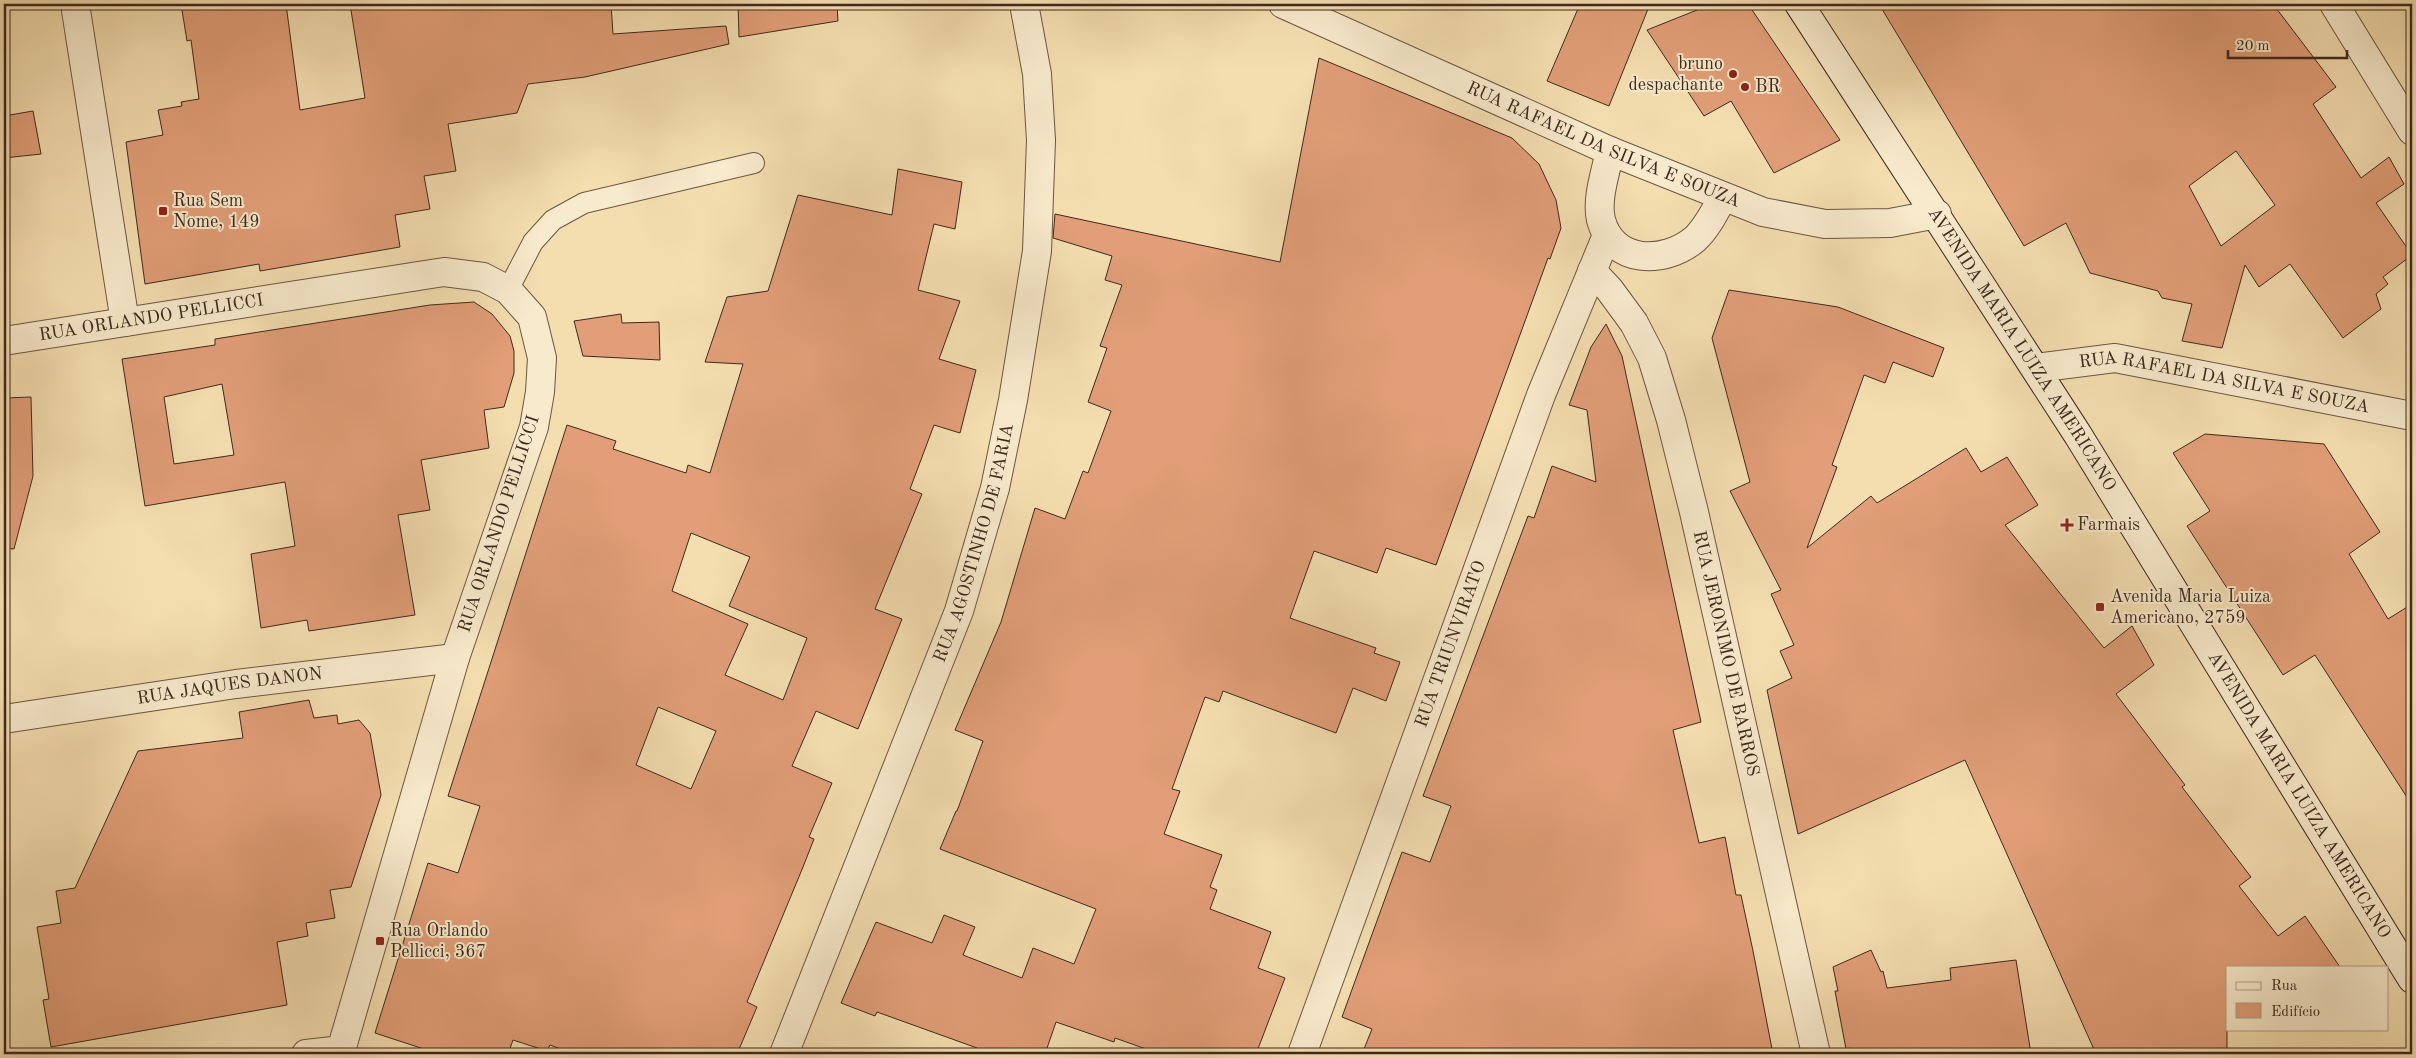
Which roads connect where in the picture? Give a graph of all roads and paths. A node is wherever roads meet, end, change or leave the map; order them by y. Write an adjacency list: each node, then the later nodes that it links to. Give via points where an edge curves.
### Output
1 (76, 4): 14 (street)
2 (1024, 4): 23 (street, RUA AGOSTINHO DE FARIA, via 1037,74 1041,140 1037,251 1014,400 995,488 959,611)
3 (1283, 4): 7 (street, RUA RAFAEL DA SILVA E SOUZA)
4 (1799, 4): 10 (street, AVENIDA MARIA LUIZA AMERICANO)
5 (2334, 4): 6 (street)
6 (2412, 131)
7 (1610, 151): 9 (street, RUA RAFAEL DA SILVA E SOUZA); 11 (street, via 1601,201 1601,218)
8 (754, 163): 13 (lane, via 584,203 553,220 533,242)
9 (1723, 197): 10 (street, RUA RAFAEL DA SILVA E SOUZA, via 1763,212 1825,224 1890,223); 11 (street, via 1709,222 1695,238 1666,254 1649,258 1634,255)
10 (1937, 214): 16 (street, AVENIDA MARIA LUIZA AMERICANO)
11 (1607, 235): 12 (street, RUA TRIUNVIRATO)
12 (1592, 271): 24 (street, RUA TRIUNVIRATO, via 1541,395); 25 (street, RUA JERONIMO DE BARROS, via 1634,323 1652,358 1671,420)
13 (508, 290): 14 (street, RUA ORLANDO PELLICCI, via 483,277 444,272); 18 (street, RUA ORLANDO PELLICCI, via 532,317 542,358 540,392 534,426)
14 (125, 322): 15 (street, RUA ORLANDO PELLICCI)
15 (4, 341)
16 (2036, 368): 17 (street, RUA RAFAEL DA SILVA E SOUZA, via 2115,358); 20 (street, AVENIDA MARIA LUIZA AMERICANO)
17 (2412, 416)
18 (455, 658): 19 (street, RUA JAQUES DANON, via 236,684); 21 (street, RUA ORLANDO PELLICCI)
19 (4, 720)
20 (2412, 979)
21 (341, 1052): 22 (street)
22 (306, 1054)
23 (784, 1054)
24 (1302, 1054)
25 (1816, 1054)

